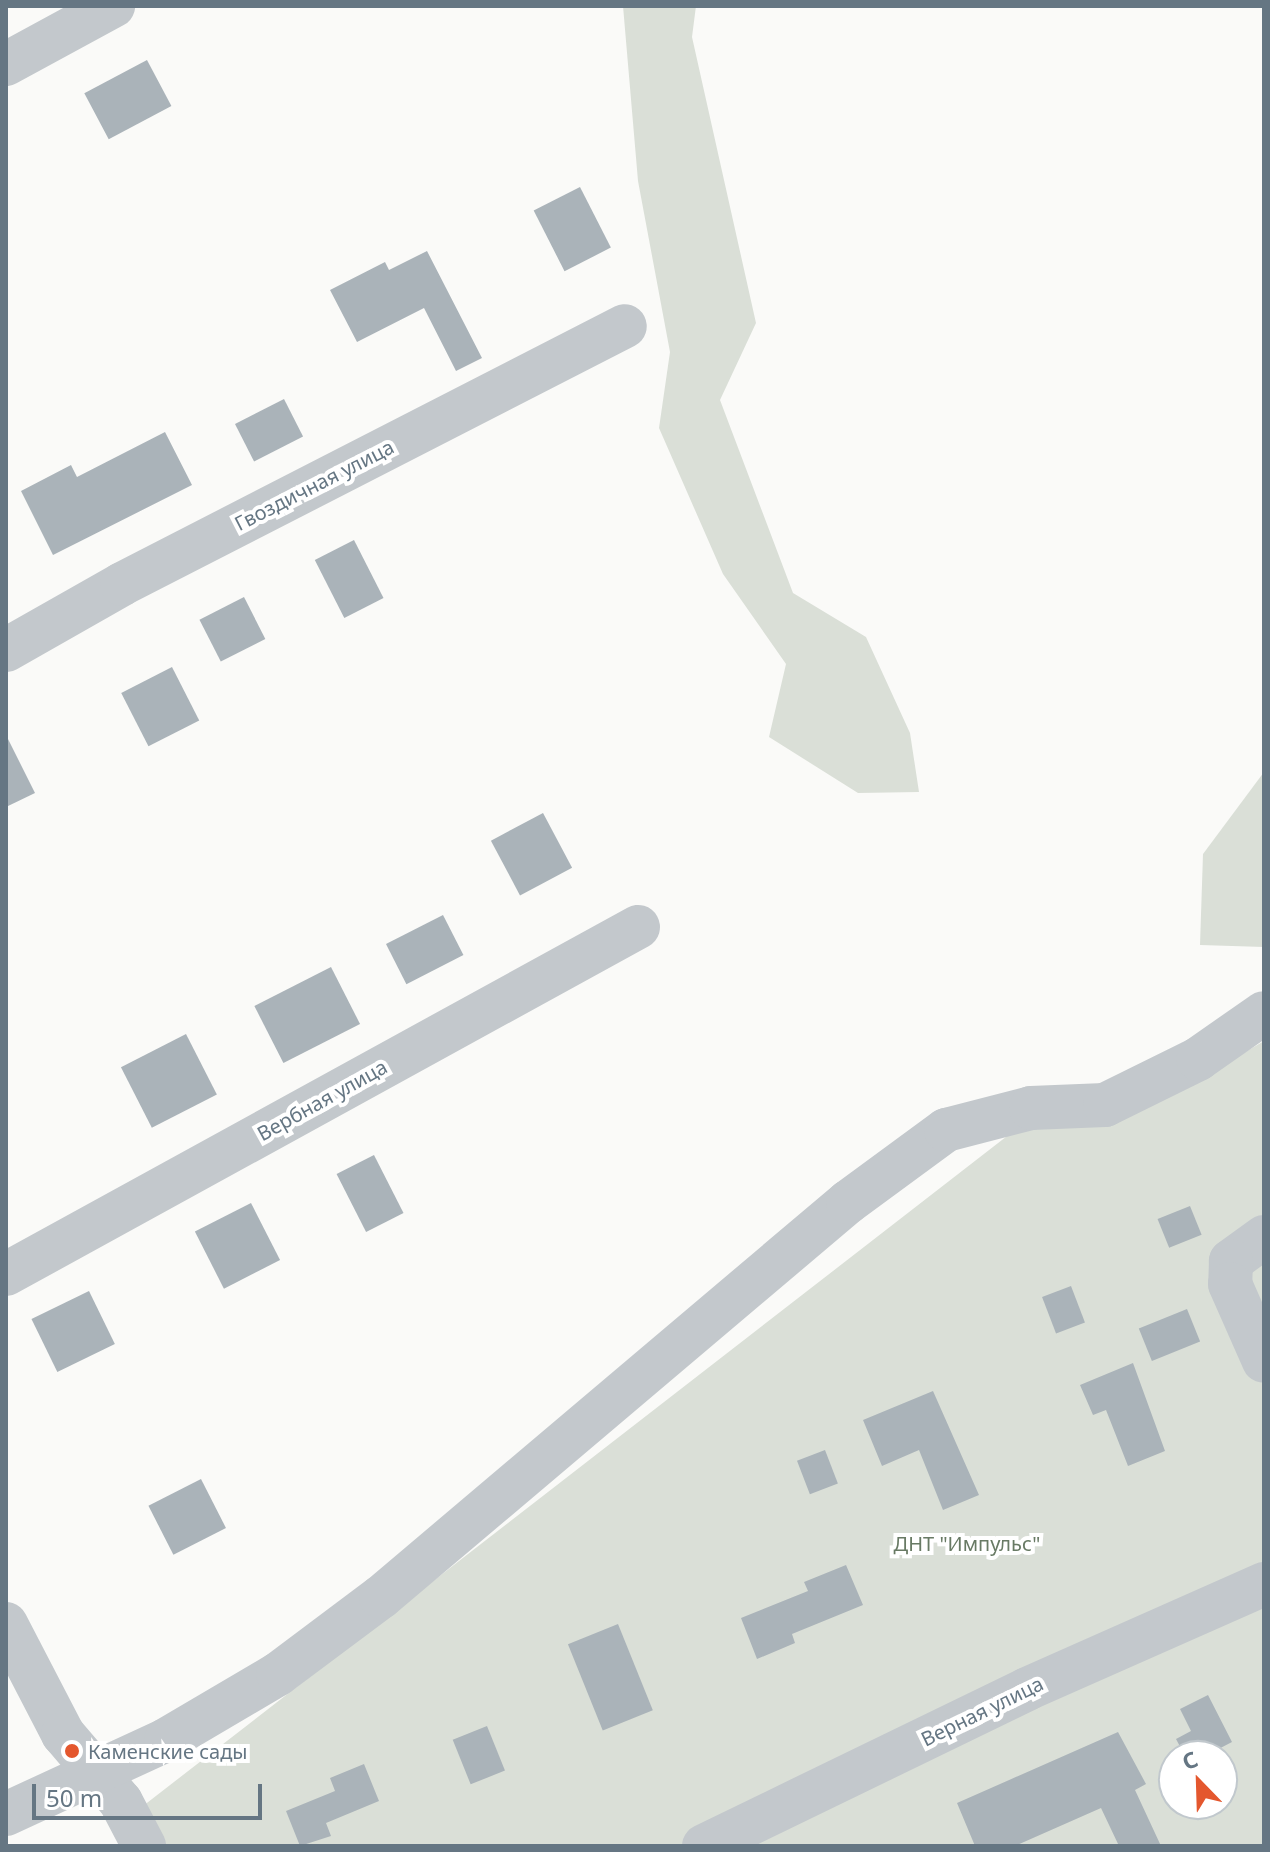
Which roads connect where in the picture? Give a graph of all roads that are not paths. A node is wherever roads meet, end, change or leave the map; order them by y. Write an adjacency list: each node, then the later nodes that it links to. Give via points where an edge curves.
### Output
1 (113, 6): 2 (street)
2 (6, 64)
3 (625, 326): 4 (street, Гвоздичная улица, via 122,584)
4 (6, 650)
5 (638, 927): 8 (street, Вербная улица)
6 (1264, 1013): 12 (street, via 1198,1059 1105,1105 1031,1108 946,1130 848,1202 381,1597 278,1674)
7 (1264, 1237): 9 (street, via 1231,1261 1230,1284)
8 (6, 1274)
9 (1264, 1361)
10 (1264, 1584): 15 (street, Верная улица, via 1027,1689)
11 (6, 1624): 12 (street, via 63,1734)
12 (96, 1773): 13 (street); 14 (street, via 121,1802)
13 (6, 1814)
14 (144, 1846)
15 (704, 1846)

